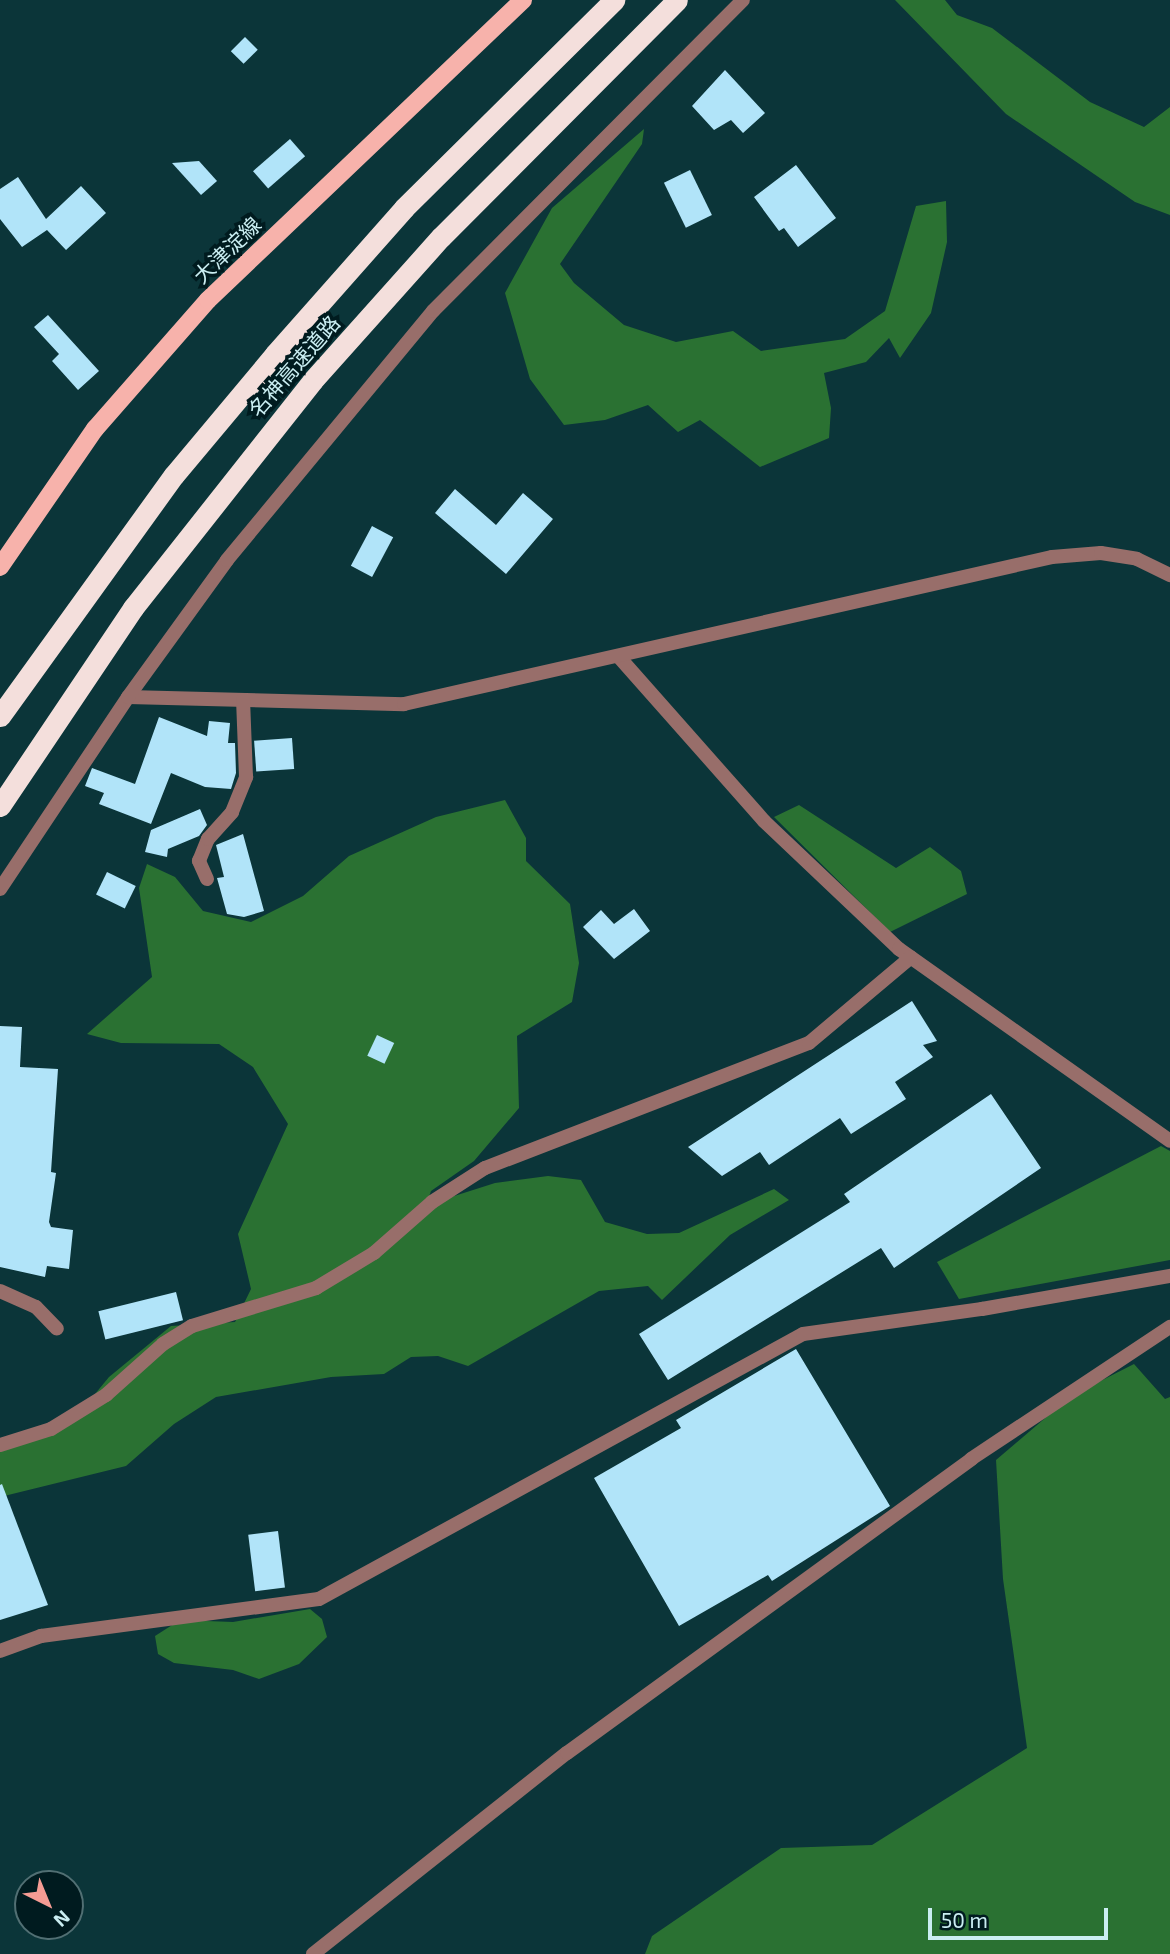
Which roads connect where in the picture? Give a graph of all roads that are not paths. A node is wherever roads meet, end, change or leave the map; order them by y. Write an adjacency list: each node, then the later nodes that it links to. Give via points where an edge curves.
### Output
1 (523, 0): 5 (main road, 大津淀線, via 208,300 95,429)
2 (614, 0): 10 (highway, 名神高速道路, via 404,208 267,364 94,581)
3 (677, 0): 11 (highway, 名神高速道路, via 440,237 313,380 133,608)
4 (743, 0): 8 (street, via 433,311 227,560)
5 (0, 567)
6 (1170, 575): 7 (street, via 1138,559 1101,553 1052,557)
7 (619, 657): 9 (street, via 404,704); 14 (street, via 764,821)
8 (128, 697): 9 (street); 13 (street)
9 (243, 701): 12 (street, via 246,777 232,812 208,839 199,860)
10 (0, 716)
11 (0, 806)
12 (207, 878)
13 (0, 889)
14 (911, 957): 15 (street); 20 (street, via 809,1043 485,1168 432,1202 374,1253 316,1288 192,1326 163,1344 95,1402 51,1429)
15 (1170, 1141)
16 (1170, 1276): 21 (street, via 803,1334 319,1599 41,1636)
17 (0, 1290): 19 (street, via 36,1307)
18 (1170, 1327): 22 (street, via 971,1459 578,1745)
19 (57, 1329)
20 (0, 1445)
21 (0, 1651)
22 (313, 1954)

